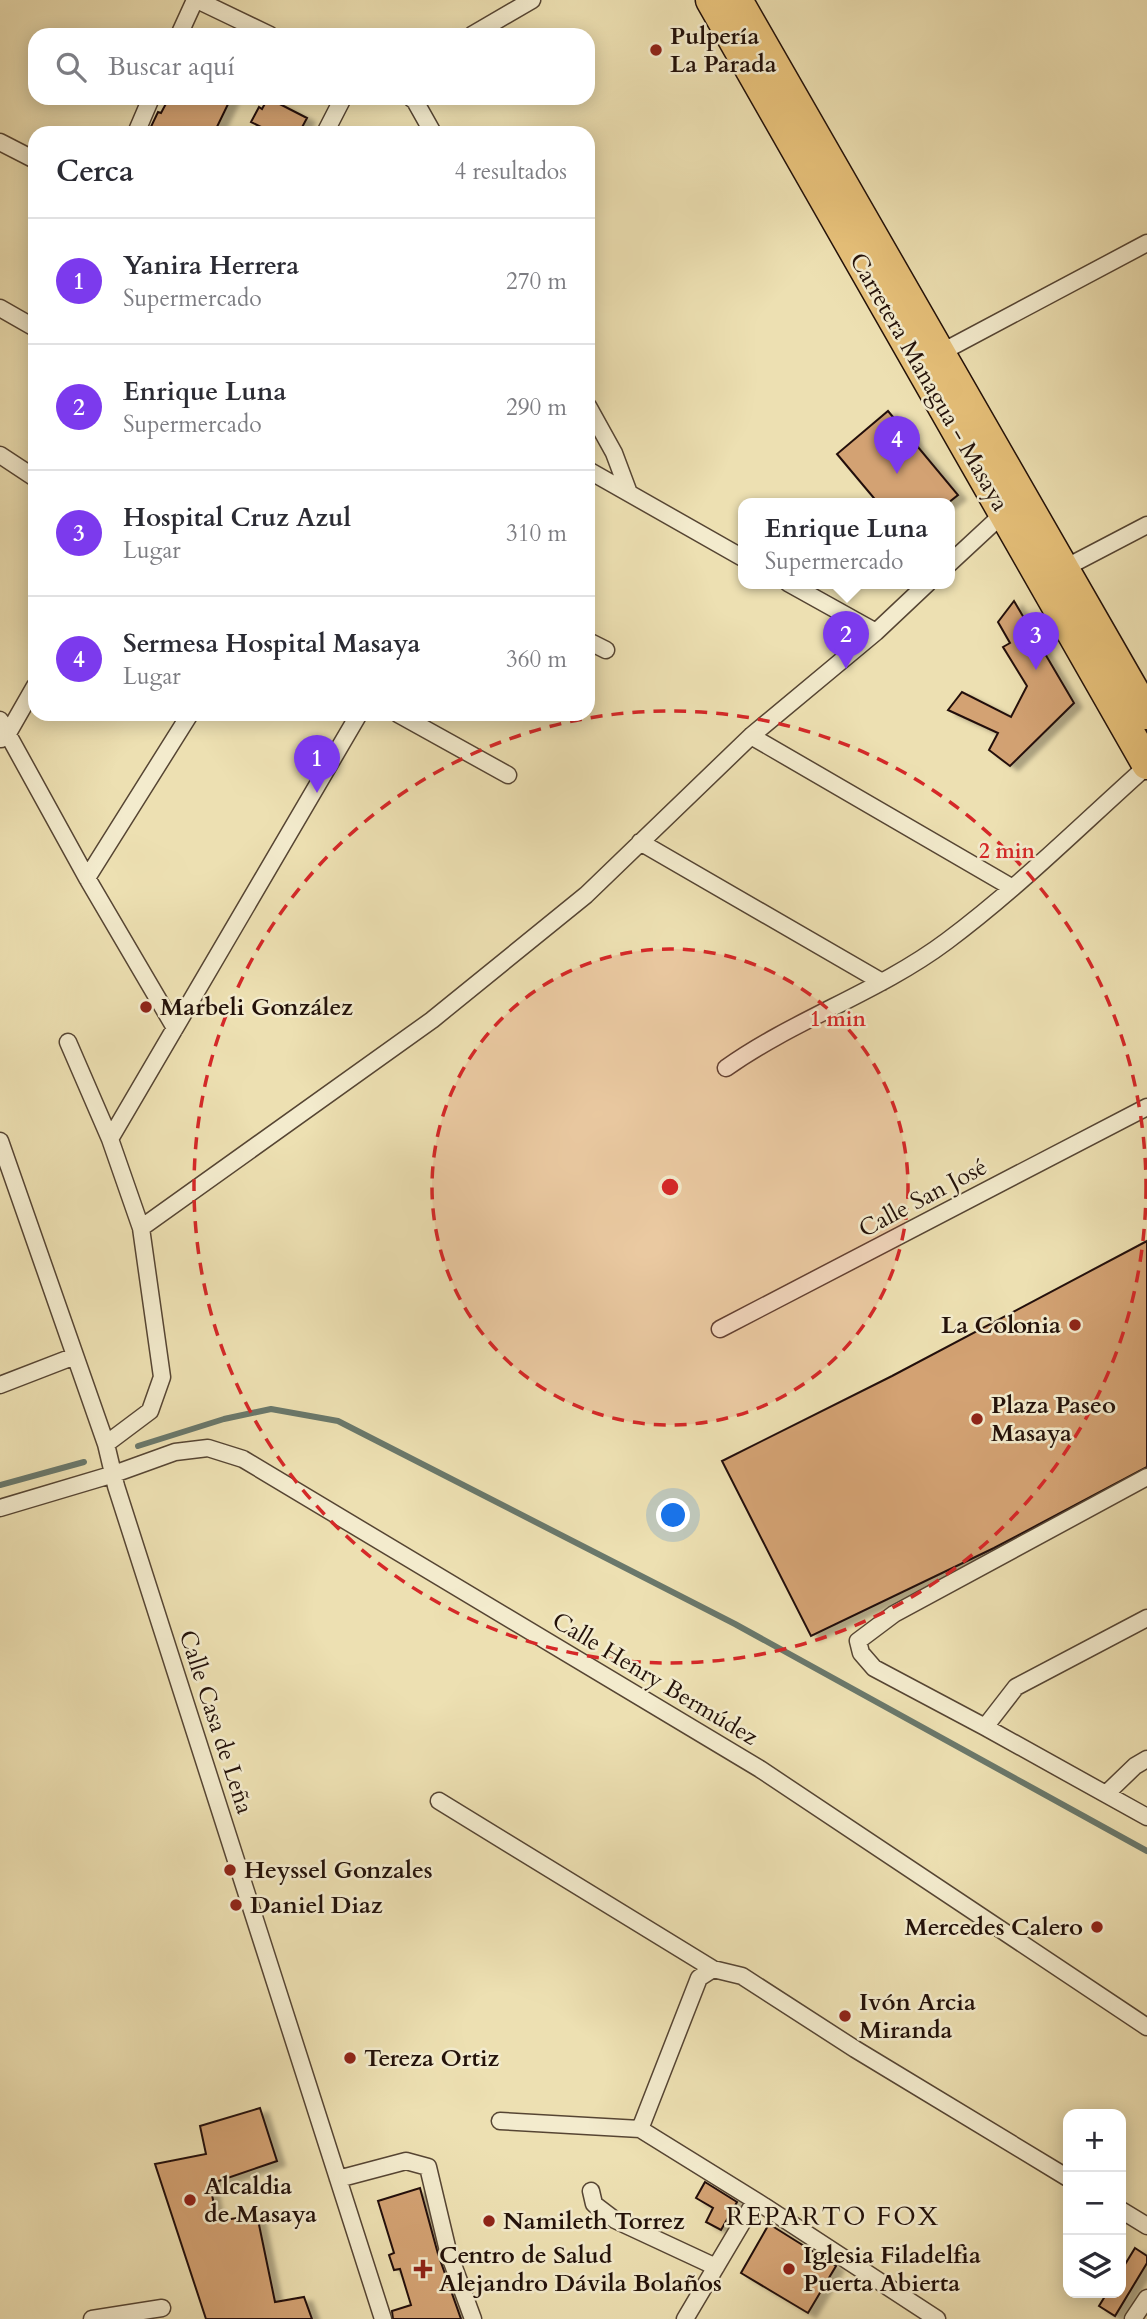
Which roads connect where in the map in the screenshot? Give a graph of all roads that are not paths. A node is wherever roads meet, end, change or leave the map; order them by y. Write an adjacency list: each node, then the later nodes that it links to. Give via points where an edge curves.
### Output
1 (196, 0): 5 (street); 6 (street)
2 (532, 0): 7 (street)
3 (711, 0): 25 (highway, Carretera Managua - Masaya)
4 (737, 0): 19 (highway, Carretera Managua - Masaya)
5 (182, 28)
6 (255, 28)
7 (484, 28)
8 (148, 105): 11 (street)
9 (339, 105): 12 (street)
10 (417, 105): 13 (street)
11 (139, 126)
12 (329, 126)
13 (429, 126)
14 (0, 142): 15 (street)
15 (28, 156)
16 (1147, 243): 19 (street)
17 (0, 308): 18 (street)
18 (28, 324)
19 (940, 353): 29 (highway, Carretera Managua - Masaya)
20 (595, 419): 24 (street)
21 (0, 455): 22 (street)
22 (28, 473)
23 (595, 474): 24 (street)
24 (629, 493): 27 (street)
25 (1004, 513): 28 (street); 29 (highway, Carretera Managua - Masaya)
26 (1147, 525): 29 (street)
27 (738, 555)
28 (955, 558)
29 (1053, 575): 36 (highway, Carretera Managua - Masaya); 43 (highway, Carretera Managua - Masaya)
30 (799, 589): 32 (street)
31 (923, 589): 32 (street)
32 (876, 632): 41 (street)
33 (595, 644): 34 (street)
34 (606, 650)
35 (28, 698): 42 (street)
36 (1147, 714)
37 (0, 720): 42 (street)
38 (186, 721): 46 (street)
39 (355, 721): 49 (street)
40 (411, 721): 44 (street)
41 (751, 736): 45 (street); 47 (street)
42 (4, 737): 46 (street)
43 (1147, 765): 47 (street)
44 (508, 775)
45 (640, 842): 48 (street); 55 (street, via 586,895 432,1020)
46 (87, 878): 49 (street)
47 (1011, 887): 48 (street, via 946,942)
48 (882, 982): 51 (street)
49 (175, 1028): 53 (street)
50 (68, 1042): 53 (street)
51 (726, 1068)
52 (1147, 1107): 56 (street, Calle San José)
53 (110, 1139): 55 (street)
54 (1, 1145): 57 (street, Calle Casa de Leña)
55 (141, 1228): 59 (street, via 162,1377 150,1411)
56 (720, 1329)
57 (75, 1356): 58 (street); 59 (street, Calle Casa de Leña)
58 (0, 1385)
59 (106, 1444): 60 (street, Calle Casa de Leña)
60 (114, 1474): 62 (street, Calle Henry Bermúdez); 70 (street, Calle Henry Bermúdez, via 175,1452 208,1448 243,1460 760,1769); 74 (street, Calle Casa de Leña)
61 (1147, 1477): 64 (street, via 894,1614 858,1641 861,1653 874,1668)
62 (0, 1508)
63 (1147, 1618): 64 (street, via 1016,1687)
64 (985, 1727): 66 (street)
65 (1147, 1759): 66 (street)
66 (1106, 1794): 68 (street)
67 (439, 1801): 69 (street)
68 (1147, 1818)
69 (713, 1969): 72 (street, via 699,1978); 73 (street, via 742,1976)
70 (1147, 2027)
71 (500, 2121): 72 (street)
72 (640, 2129): 76 (street)
73 (1063, 2175)
74 (338, 2179): 83 (street, Calle Casa de Leña); 84 (street, via 406,2161 428,2167 447,2250)
75 (591, 2191): 79 (street, via 594,2204 615,2220)
76 (755, 2201): 79 (street); 86 (street)
77 (1126, 2213): 78 (street)
78 (1147, 2226)
79 (716, 2267): 85 (street)
80 (1147, 2298): 87 (street)
81 (162, 2308): 82 (street)
82 (92, 2319)
83 (383, 2319)
84 (473, 2319)
85 (685, 2319)
86 (937, 2319)
87 (1133, 2319)

